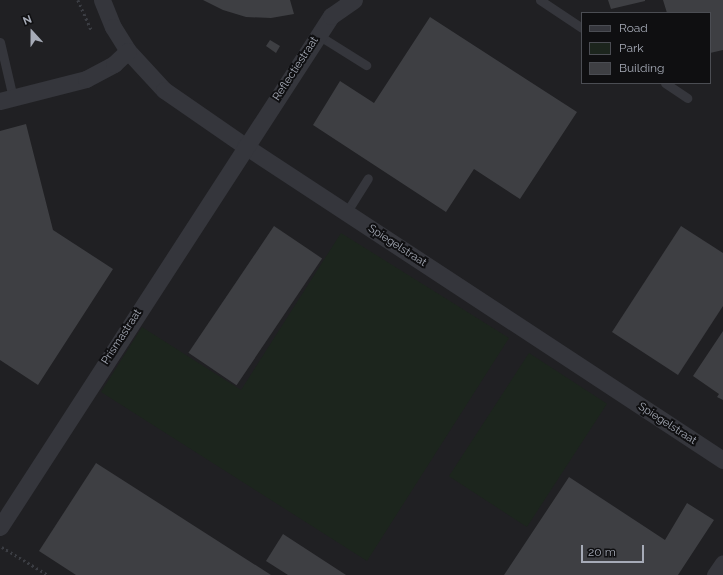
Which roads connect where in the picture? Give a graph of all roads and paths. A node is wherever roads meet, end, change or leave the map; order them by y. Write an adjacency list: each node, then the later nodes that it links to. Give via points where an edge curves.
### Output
1 (102, 0): 7 (street, Spiegelstraat, via 113,27)
2 (540, 0): 4 (lane)
3 (343, 3): 5 (street, Reflectiestraat)
4 (581, 27)
5 (318, 35): 8 (lane); 12 (street, Reflectiestraat)
6 (0, 42): 11 (lane)
7 (128, 51): 11 (street, via 114,64 86,79); 12 (street, Spiegelstraat, via 164,90)
8 (366, 65)
9 (666, 84): 10 (lane)
10 (687, 98)
11 (7, 99)
12 (245, 146): 14 (street, Spiegelstraat); 16 (street, Prismastraat)
13 (368, 178): 14 (lane)
14 (346, 213): 15 (street, Spiegelstraat)
15 (723, 460)
16 (0, 527)
17 (0, 545): 19 (path)
18 (723, 563): 20 (street)
19 (48, 575)
20 (715, 575)

